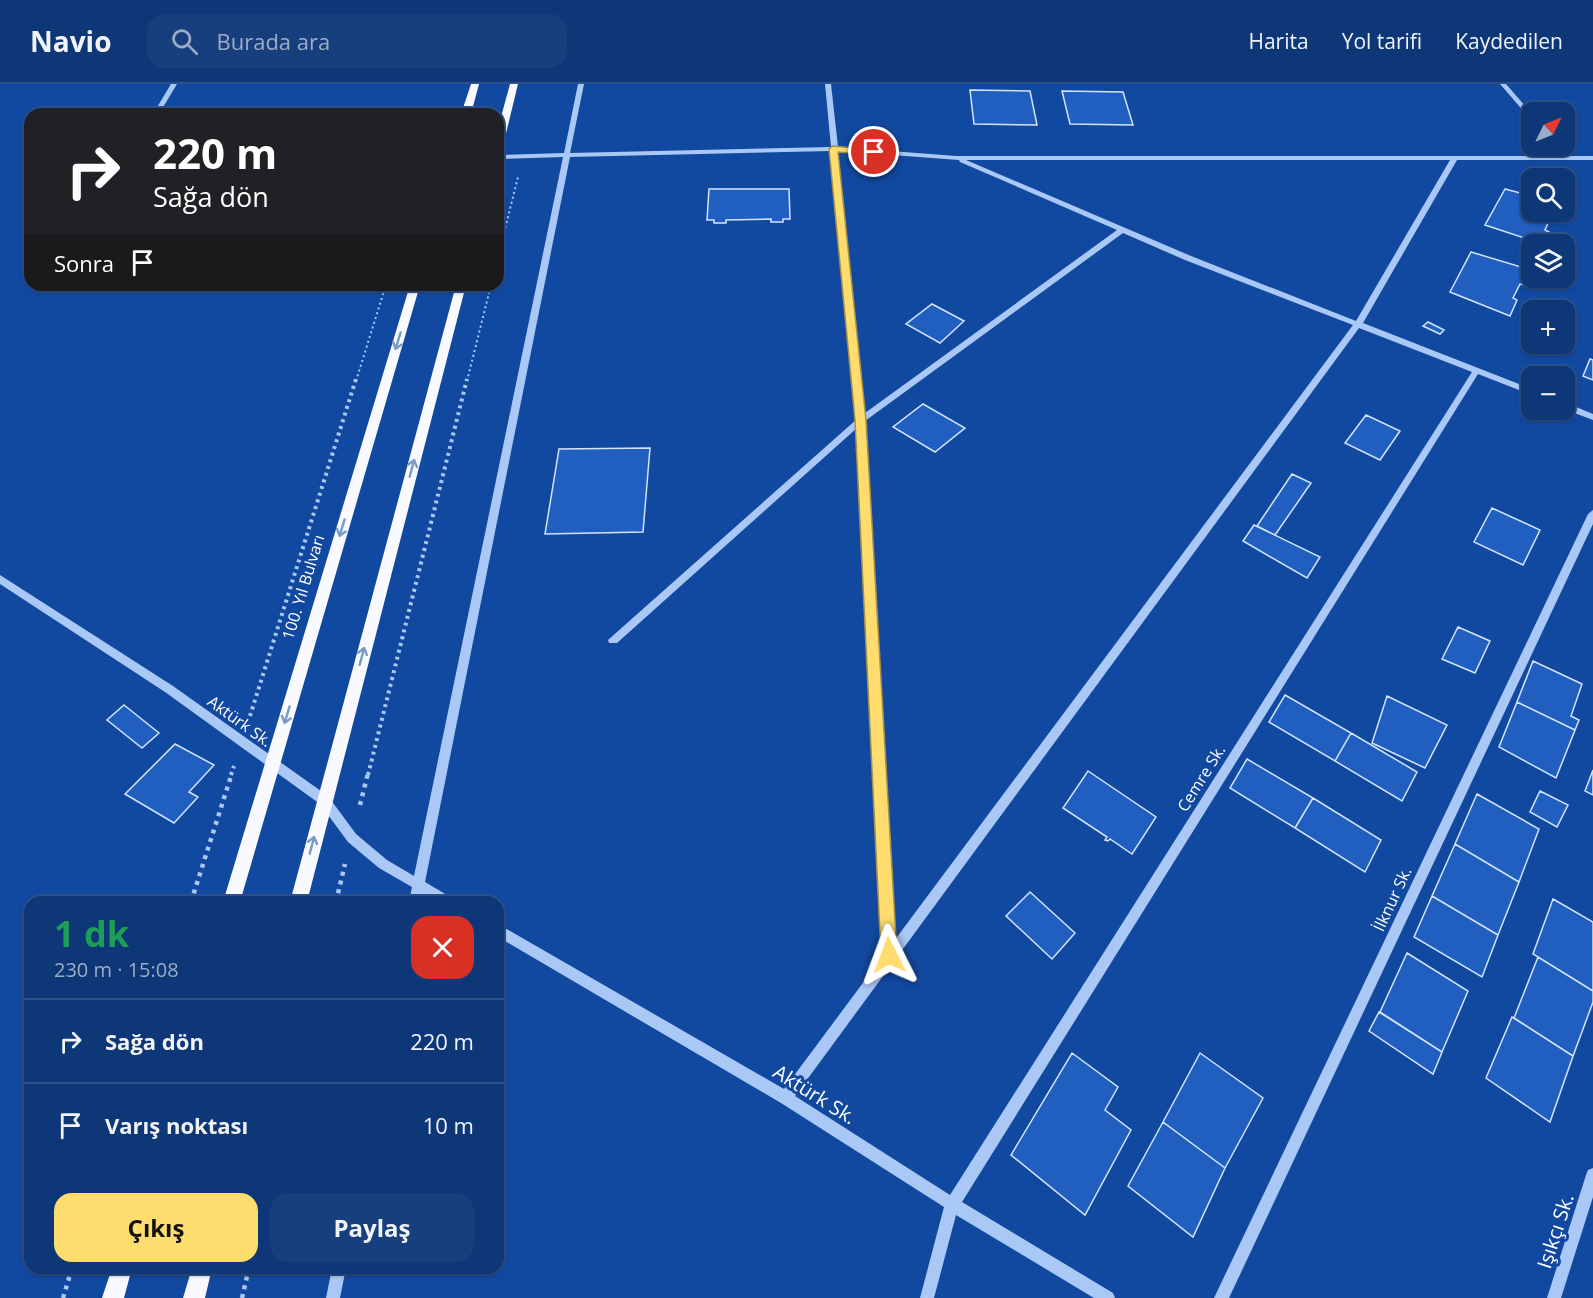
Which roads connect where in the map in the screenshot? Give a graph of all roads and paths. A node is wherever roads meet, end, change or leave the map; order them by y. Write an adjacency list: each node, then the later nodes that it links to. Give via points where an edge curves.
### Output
1 (174, 84): 8 (street)
2 (475, 84): 9 (main road)
3 (514, 84): 10 (main road)
4 (581, 84): 14 (street)
5 (828, 84): 11 (street)
6 (1503, 84): 7 (street)
7 (1521, 106)
8 (160, 108)
9 (468, 108)
10 (504, 123)
11 (833, 149): 14 (street); 16 (street); 31 (street)
12 (1561, 156): 19 (street)
13 (504, 157): 15 (street)
14 (566, 157): 15 (street); 40 (street)
15 (522, 158): 21 (path)
16 (956, 158): 17 (street); 20 (street)
17 (1455, 158): 19 (street); 26 (street)
18 (1593, 158): 19 (street)
19 (1564, 159)
20 (1122, 230): 26 (street); 31 (street)
21 (504, 232)
22 (384, 291): 35 (path)
23 (413, 291): 36 (main road, 100. Yıl Bulvarı, one-way to 36)
24 (459, 291): 37 (main road, one-way to 24)
25 (489, 291): 39 (path)
26 (1358, 324): 27 (street); 48 (street)
27 (1477, 370): 28 (street); 51 (street, Cemre Sk.)
28 (1521, 388)
29 (1575, 410): 30 (street)
30 (1593, 417)
31 (861, 420): 34 (street); 48 (street)
32 (1593, 514): 64 (street, İlknur Sk.)
33 (0, 579): 36 (street, Aktürk Sk., via 169,689)
34 (613, 640)
35 (268, 659)
36 (272, 764): 37 (street, Aktürk Sk.); 42 (main road, 100. Yıl Bulvarı)
37 (324, 800): 39 (street, Aktürk Sk.); 43 (main road, one-way to 37)
38 (216, 821): 41 (path)
39 (351, 838): 40 (street, Aktürk Sk., via 383,864); 44 (path)
40 (418, 884): 45 (street); 46 (street, Aktürk Sk.)
41 (192, 896)
42 (233, 896)
43 (300, 896)
44 (337, 896)
45 (416, 896)
46 (438, 896)
47 (504, 934): 49 (street, Aktürk Sk.)
48 (889, 955): 49 (street)
49 (786, 1098): 51 (street, Aktürk Sk.)
50 (1593, 1175): 65 (street, Işıkçı Sk.)
51 (952, 1204): 62 (street, Cemre Sk.); 63 (street, Aktürk Sk.)
52 (70, 1274): 57 (path)
53 (120, 1274): 58 (main road)
54 (200, 1274): 59 (main road)
55 (248, 1274): 60 (path)
56 (338, 1274): 61 (street)
57 (63, 1298)
58 (113, 1298)
59 (194, 1298)
60 (242, 1298)
61 (333, 1298)
62 (927, 1298)
63 (1108, 1298)
64 (1221, 1298)
65 (1554, 1298)

